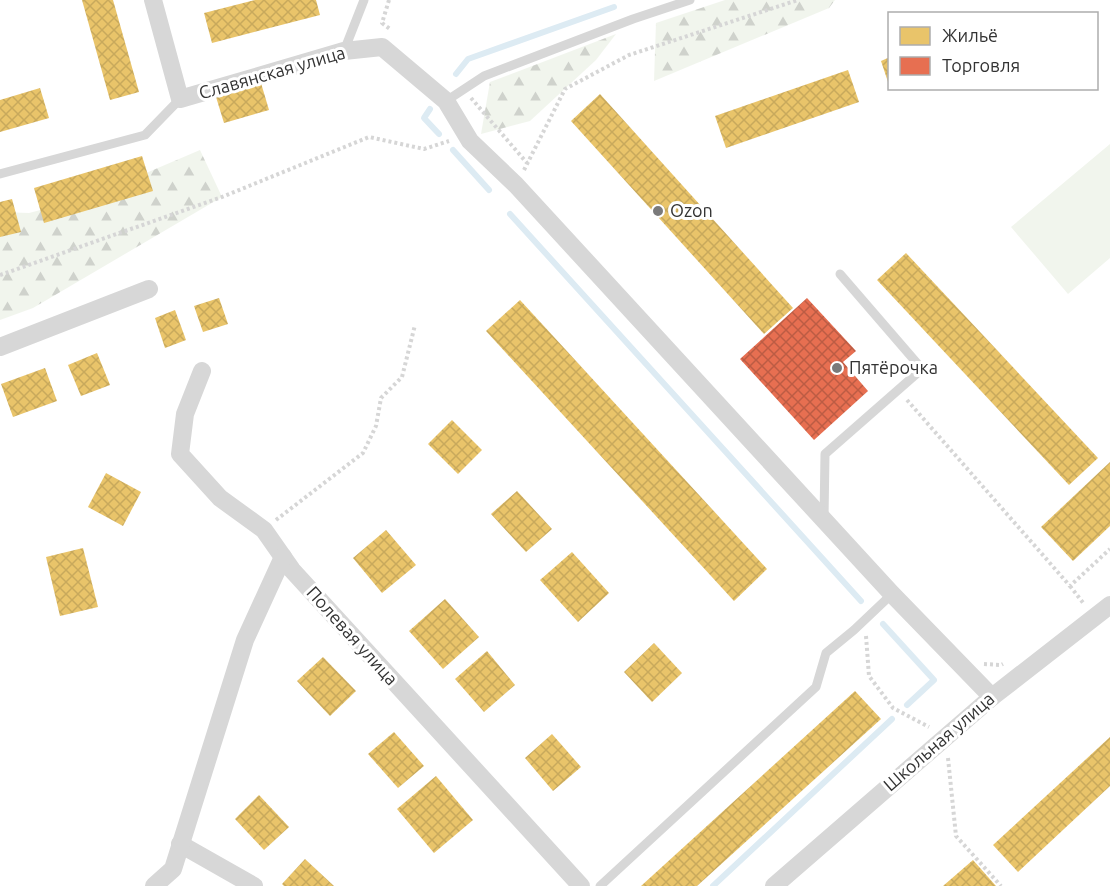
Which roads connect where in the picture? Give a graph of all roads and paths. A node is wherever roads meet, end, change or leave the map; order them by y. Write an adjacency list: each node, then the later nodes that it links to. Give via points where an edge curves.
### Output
1 (153, 0): 6 (street, Славянская улица)
2 (364, 0): 5 (lane)
3 (690, 0): 7 (lane, via 484,76)
4 (798, 0): 10 (path, via 629,55 565,89)
5 (344, 51): 6 (street, Славянская улица); 7 (street, Славянская улица, via 382,47)
6 (180, 99): 9 (lane, via 145,135)
7 (446, 101): 8 (street, Славянская улица)
8 (470, 141): 10 (street, Славянская улица); 12 (path, via 456,139 424,149 369,137 222,197)
9 (0, 174)
10 (516, 185): 18 (street, Славянская улица)
11 (840, 274): 17 (lane, via 922,369)
12 (0, 275)
13 (149, 289): 15 (street)
14 (415, 325): 19 (path, via 402,377 381,398 376,426 363,453)
15 (0, 347)
16 (202, 371): 19 (street, Полевая улица, via 184,414 180,454 220,498)
17 (898, 390): 18 (lane, via 825,454); 22 (path)
18 (824, 521): 23 (street, Славянская улица)
19 (264, 530): 21 (street, Полевая улица)
20 (1110, 549): 22 (path)
21 (283, 557): 29 (street, via 245,640); 32 (street, Полевая улица)
22 (1070, 586): 24 (path, via 1084,603)
23 (892, 594): 28 (street, Славянская улица); 33 (lane, via 826,654 816,687)
24 (1075, 610)
25 (1107, 615): 28 (street, Школьная улица)
26 (1010, 658): 27 (path, via 1001,665)
27 (975, 663)
28 (992, 697): 34 (street, Школьная улица)
29 (180, 844): 30 (street, via 173,868); 31 (street)
30 (154, 886)
31 (254, 886)
32 (581, 886)
33 (600, 886)
34 (774, 886)

